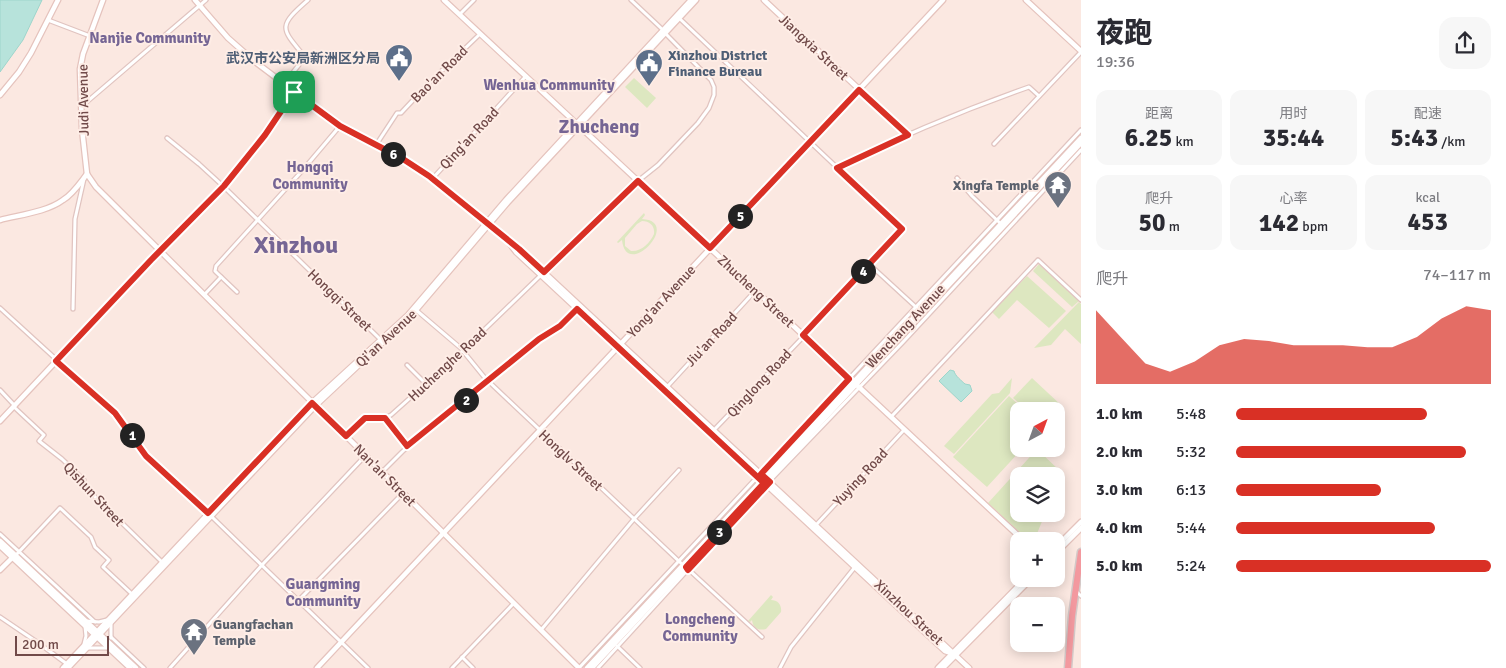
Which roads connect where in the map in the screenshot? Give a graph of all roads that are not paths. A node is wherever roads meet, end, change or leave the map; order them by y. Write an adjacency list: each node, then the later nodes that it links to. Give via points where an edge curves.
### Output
1 (58, 0): 17 (main road)
2 (103, 0): 20 (main road, Judi Avenue)
3 (195, 0): 14 (main road, Xinzhou Street)
4 (206, 0): 14 (street)
5 (308, 0): 23 (street, via 286,24 287,34 305,57)
6 (444, 0): 15 (main road, Zhucheng Street)
7 (474, 0): 15 (street)
8 (631, 0): 18 (street, Huchenghe Road)
9 (691, 0): 18 (main road, Qi'an Avenue)
10 (696, 0): 16 (main road, Qi'an Avenue)
11 (764, 0): 24 (main road, Jiangxia Street)
12 (943, 0): 24 (main road, Yong'an Avenue)
13 (1026, 0): 21 (main road)
14 (200, 6): 23 (main road, Xinzhou Street, via 234,44); 28 (street)
15 (460, 14): 19 (main road, Zhucheng Street)
16 (679, 18): 18 (main road, Qi'an Avenue); 35 (street)
17 (48, 20): 20 (street); 26 (main road, via 27,60)
18 (664, 32): 29 (main road, Qi'an Avenue); 44 (street, Huchenghe Road, via 709,77 714,92 698,123)
19 (481, 34): 22 (main road, Zhucheng Street); 38 (street, Bao'an Road, via 401,113 397,113)
20 (90, 36): 28 (main road, Judi Avenue, via 81,64)
21 (1081, 51): 27 (street)
22 (526, 76): 29 (main road, Zhucheng Street); 42 (street, Qing'an Road)
23 (284, 84): 25 (main road, Xinzhou Street)
24 (859, 90): 32 (main road, Jiangxia Street); 35 (main road, Yong'an Avenue)
25 (294, 92): 30 (main road, Xinzhou Street); 45 (main road)
26 (0, 95)
27 (1039, 96): 32 (street, via 1029,86); 37 (street)
28 (81, 106): 41 (main road, Judi Avenue)
29 (578, 124): 44 (main road, Zhucheng Street); 49 (main road, Qi'an Avenue)
30 (340, 126): 38 (main road, Xinzhou Street); 47 (street)
31 (1081, 130): 48 (street)
32 (908, 135): 40 (street)
33 (167, 138): 45 (street, Hongqi Street)
34 (1081, 138): 48 (main road, Wenchang Avenue)
35 (810, 142): 40 (street); 50 (main road, Yong'an Avenue)
36 (1081, 143): 71 (main road, Wenchang Avenue)
37 (994, 144)
38 (376, 145): 42 (main road, Xinzhou Street)
39 (1081, 150): 71 (street)
40 (837, 168): 52 (street, Qinglong Road, via 902,229)
41 (86, 176): 46 (main road, via 55,205); 51 (main road, Nan'an Street); 60 (street, via 75,220)
42 (433, 178): 49 (main road, Xinzhou Street)
43 (958, 178): 48 (street)
44 (638, 181): 50 (main road, Zhucheng Street); 53 (street, Huchenghe Road)
45 (224, 186): 47 (street, Hongqi Street); 51 (main road)
46 (0, 220)
47 (258, 220): 54 (street, via 216,266 215,271); 65 (street, Hongqi Street)
48 (999, 222): 62 (main road, Wenchang Avenue)
49 (487, 223): 53 (main road, Xinzhou Street); 63 (main road, Qi'an Avenue); 65 (main road, Qi'an Avenue, via 414,308)
50 (710, 248): 55 (main road, Zhucheng Street); 66 (main road, Yong'an Avenue)
51 (160, 251): 57 (main road, Nan'an Street); 68 (main road)
52 (869, 264): 62 (street); 64 (street, Qinglong Road)
53 (542, 273): 61 (main road, Xinzhou Street); 66 (main road, Xinzhou Street); 67 (street, Huchenghe Road)
54 (221, 277): 56 (street); 57 (street)
55 (756, 291): 64 (main road, Zhucheng Street); 73 (street, Jiu'an Road)
56 (237, 292)
57 (204, 295): 75 (main road, Nan'an Street)
58 (1081, 300): 78 (street, via 1038,260)
59 (0, 308): 68 (street)
60 (73, 309)
61 (577, 309): 66 (main road, Xinzhou Street); 70 (street, via 563,324 539,339)
62 (918, 309): 71 (main road, Wenchang Avenue)
63 (416, 310): 67 (street, Honglv Street); 75 (main road, Qi'an Avenue)
64 (803, 336): 71 (main road, Zhucheng Street); 81 (street, Qinglong Road)
65 (381, 340): 75 (main road, Qi'an Avenue)
66 (620, 345): 73 (main road, Xinzhou Street); 80 (main road, Yong'an Avenue); 88 (main road, Xinzhou Street)
67 (463, 351): 70 (street, Honglv Street); 72 (street, Huchenghe Road)
68 (56, 361): 76 (main road); 90 (street, via 115,413 146,456)
69 (407, 365): 72 (street)
70 (489, 382): 80 (street, Honglv Street); 84 (street)
71 (854, 383): 78 (main road, Zhucheng Street); 88 (main road, Wenchang Avenue); 88 (street)
72 (426, 384): 77 (street, Huchenghe Road)
73 (667, 387): 81 (main road, Xinzhou Street)
74 (0, 390): 76 (street, Qishun Street)
75 (314, 404): 83 (main road, Nan'an Street); 90 (main road, Qi'an Avenue)
76 (14, 406): 79 (main road); 104 (street, Qishun Street, via 44,435 39,441 84,480 84,486)
77 (385, 418): 83 (street, Huchenghe Road, via 365,418); 84 (street)
78 (891, 418): 82 (main road, Zhucheng Street)
79 (0, 422)
80 (540, 430): 91 (street, Honglv Street); 97 (main road, Yong'an Avenue)
81 (714, 430): 88 (main road, Xinzhou Street)
82 (904, 430): 93 (street, Yuying Road); 95 (main road, Zhucheng Street)
83 (346, 436): 85 (main road, Nan'an Street)
84 (407, 446): 87 (street)
85 (365, 456): 87 (main road, Nan'an Street); 105 (street)
86 (680, 470): 91 (street)
87 (382, 472): 89 (main road, Nan'an Street)
88 (764, 480): 93 (main road, Xinzhou Street); 106 (main road, Wenchang Avenue); 107 (main road, Xinzhou Street)
89 (403, 493): 97 (main road, Nan'an Street); 114 (street)
90 (209, 514): 104 (main road, Qi'an Avenue); 105 (street); 117 (main road, Qi'an Avenue)
91 (634, 519): 106 (street, Honglv Street); 120 (street)
92 (1081, 522): 98 (main road)
93 (816, 524): 128 (main road, Xinzhou Street)
94 (1081, 528): 100 (main road)
95 (1014, 532)
96 (0, 534): 103 (street)
97 (443, 534): 115 (main road, Nan'an Street); 124 (main road, Yong'an Avenue)
98 (1065, 539)
99 (0, 541): 103 (main road)
100 (1065, 544)
101 (0, 546): 103 (main road)
102 (1081, 552): 111 (highway)
103 (16, 555): 108 (main road); 112 (street, via 60,508 109,560 103,567); 118 (street); 119 (main road)
104 (162, 562): 112 (main road, Qi'an Avenue)
105 (262, 565): 114 (street); 135 (street)
106 (684, 566): 123 (street, Honglv Street); 125 (main road, Wenchang Avenue); 140 (street); 141 (main road, Wenchang Avenue)
107 (855, 568): 128 (main road, Xinzhou Street); 145 (street, via 791,647)
108 (0, 570)
109 (1018, 587): 128 (main road)
110 (1023, 587): 128 (main road)
111 (1075, 590): 113 (street); 149 (highway)
112 (132, 594): 117 (main road, Qi'an Avenue)
113 (1081, 596)
114 (298, 601): 124 (street)
115 (514, 603): 120 (main road, Nan'an Street); 129 (street)
116 (0, 617): 130 (street)
117 (110, 621): 118 (street); 121 (main road, Qi'an Avenue); 122 (street)
118 (95, 622): 119 (street)
119 (85, 623): 121 (main road); 126 (street)
120 (541, 630): 140 (main road, Nan'an Street)
121 (97, 634): 126 (main road, Qi'an Avenue); 127 (main road)
122 (111, 637): 127 (street); 134 (street)
123 (762, 637)
124 (341, 643): 136 (main road, Yong'an Avenue); 137 (street)
125 (616, 645): 142 (main road, Wenchang Avenue); 143 (street); 144 (street)
126 (85, 646): 127 (street); 130 (main road, Qi'an Avenue)
127 (112, 648): 132 (main road); 133 (main road)
128 (953, 655): 146 (main road); 147 (main road); 148 (main road)
129 (462, 657): 138 (street); 139 (street)
130 (67, 666): 131 (main road, Qi'an Avenue)
131 (62, 668)
132 (130, 668)
133 (136, 668)
134 (144, 668)
135 (170, 668)
136 (318, 668)
137 (368, 668)
138 (452, 668)
139 (473, 668)
140 (579, 668)
141 (586, 668)
142 (592, 668)
143 (598, 668)
144 (640, 668)
145 (780, 668)
146 (938, 668)
147 (943, 668)
148 (969, 668)
149 (1068, 668)

